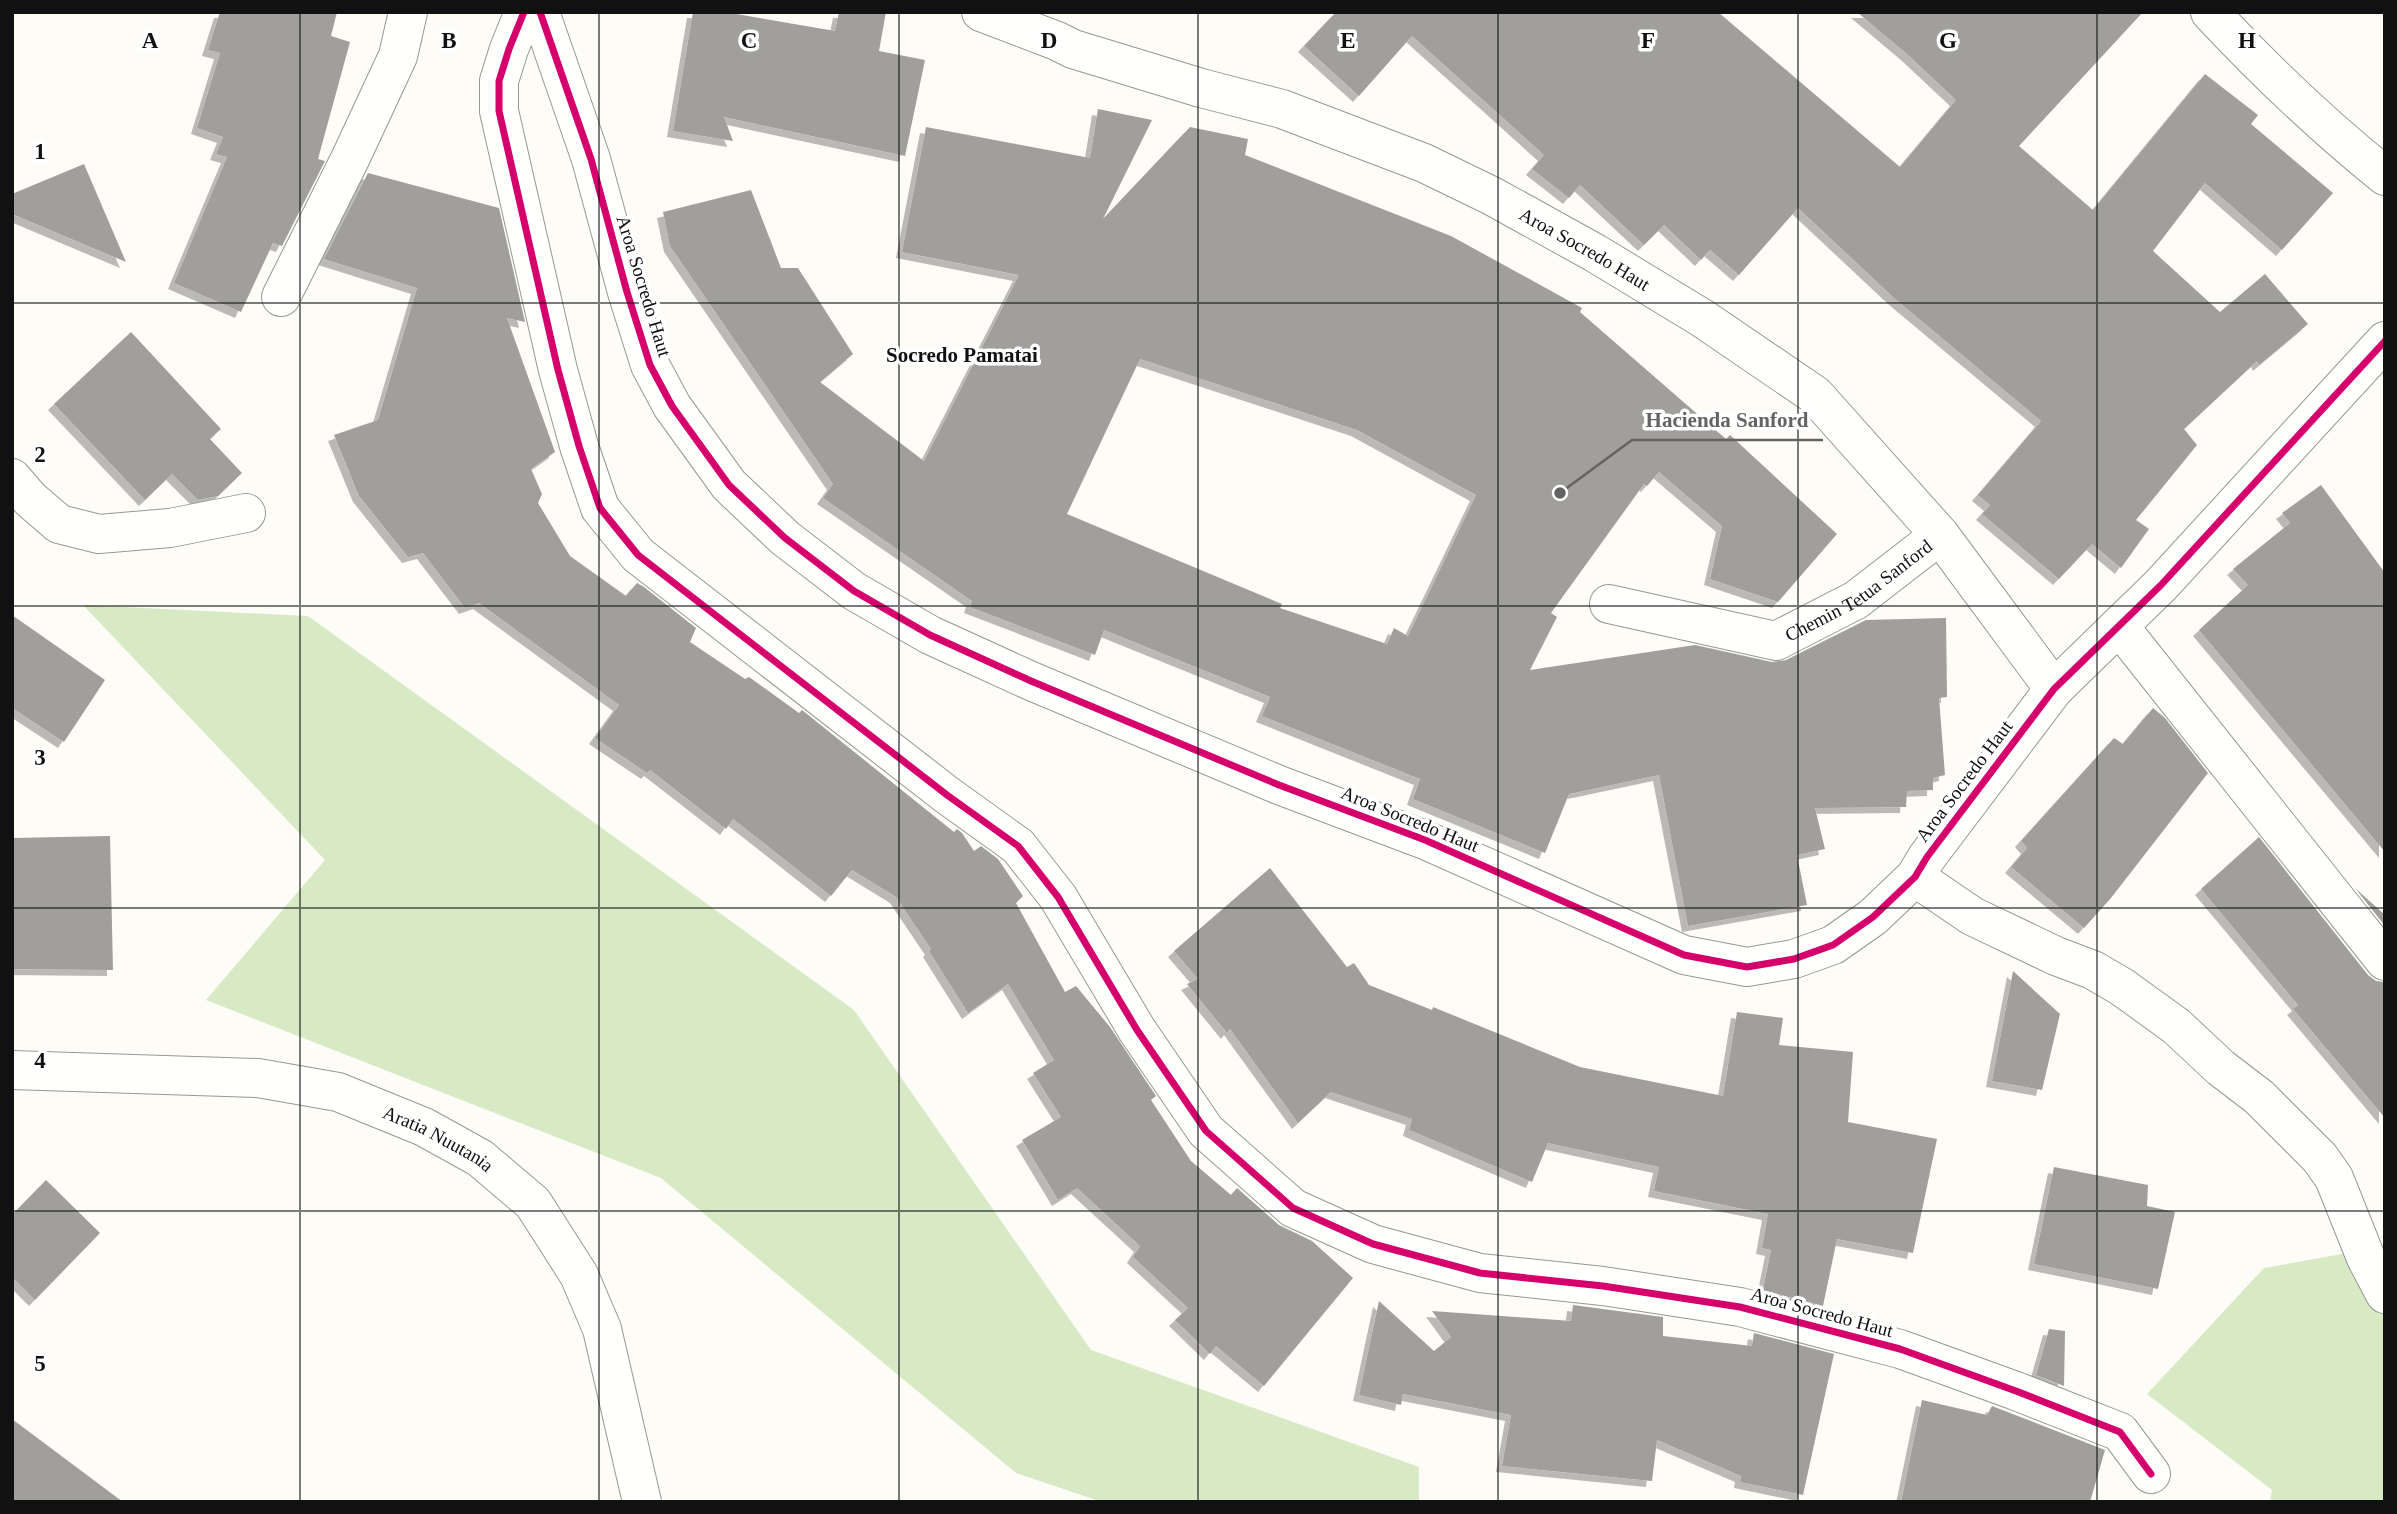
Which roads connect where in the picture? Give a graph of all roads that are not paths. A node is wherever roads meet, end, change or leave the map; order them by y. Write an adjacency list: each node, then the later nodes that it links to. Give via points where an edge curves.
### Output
1 (408, 12): 7 (street, via 398,56)
2 (524, 12): 19 (street, Aroa Socredo Haut, via 499,81 499,111 558,370 600,508 638,555 1018,846 1058,897 1137,1030 1206,1131 1293,1208 1373,1244 1480,1273 1740,1307 1900,1349 2120,1432)
3 (540, 12): 15 (street, Aroa Socredo Haut, via 591,159 650,365 672,407 729,485 785,538 855,591 930,635 1031,681 1425,840 1684,955 1747,967 1794,960 1833,945 1873,917)
4 (2210, 12): 6 (street, via 2246,51)
5 (999, 16): 11 (street, Aroa Socredo Haut, via 1097,57 1282,109 1424,163 1584,246 1815,395)
6 (2385, 176)
7 (281, 297)
8 (2385, 341): 13 (street, Aroa Socredo Haut)
9 (12, 478): 10 (street, via 59,524 99,534 170,528)
10 (246, 513)
11 (1940, 535): 12 (street, Chemin Tetua Sanford, via 1856,600 1776,641); 14 (street, Aroa Socredo Haut)
12 (1609, 604)
13 (2119, 626): 14 (street, Aroa Socredo Haut); 16 (street)
14 (2054, 689): 15 (street, Aroa Socredo Haut)
15 (1914, 877): 18 (street, via 1972,916 2122,987 2259,1097 2334,1178)
16 (2385, 961)
17 (12, 1070): 20 (street, Aratia Nuutania, via 258,1077 338,1092 424,1127 480,1158 533,1203 579,1275 602,1329)
18 (2385, 1294)
19 (2151, 1474)
20 (642, 1502)

